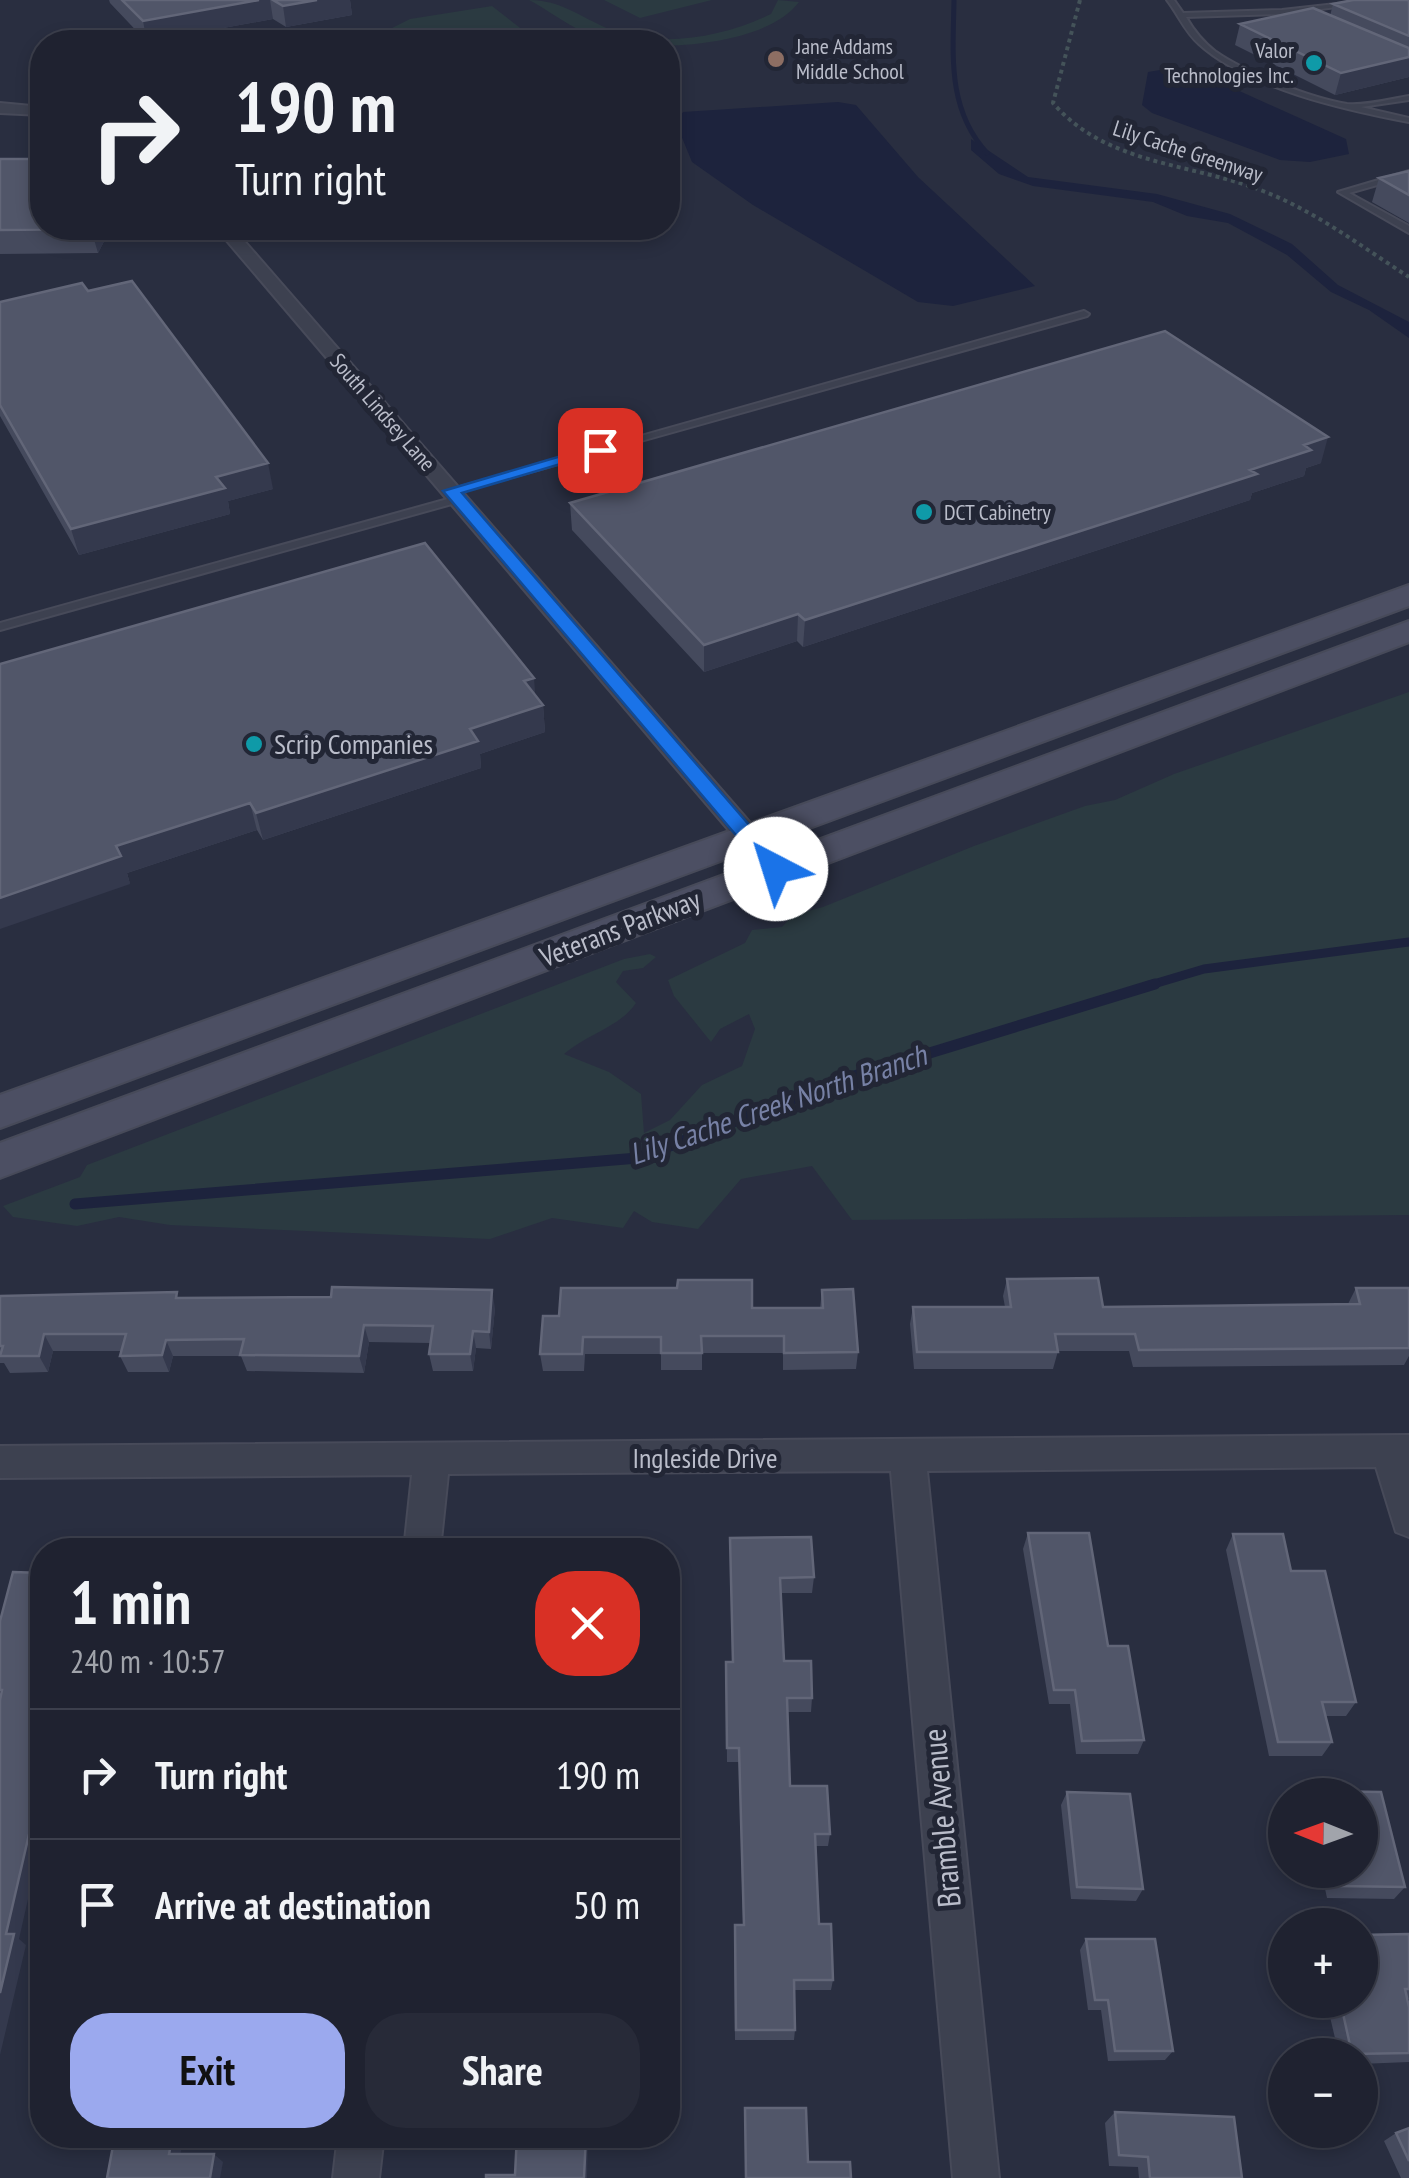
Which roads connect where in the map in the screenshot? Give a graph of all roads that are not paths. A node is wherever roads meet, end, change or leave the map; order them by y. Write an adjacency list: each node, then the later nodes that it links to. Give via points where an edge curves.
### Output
1 (1170, 0): 4 (lane)
2 (1361, 2): 3 (lane)
3 (1282, 12): 4 (lane); 5 (lane)
4 (1184, 15): 8 (lane, via 1197,39 1228,62)
5 (1300, 20)
6 (1409, 98): 8 (lane)
7 (0, 108): 9 (street)
8 (1346, 108): 10 (lane)
9 (30, 110)
10 (1409, 120)
11 (1409, 174): 12 (lane, via 1342,192)
12 (1409, 230)
13 (234, 240): 15 (street, South Lindsey Lane)
14 (1084, 314): 15 (lane)
15 (453, 496): 17 (lane); 19 (street, South Lindsey Lane)
16 (1409, 595): 19 (main road, Veterans Parkway)
17 (0, 627)
18 (1409, 631): 20 (main road, Veterans Parkway)
19 (750, 838): 20 (street, South Lindsey Lane); 21 (main road, Veterans Parkway)
20 (776, 869): 22 (main road, Veterans Parkway)
21 (0, 1112)
22 (0, 1161)
23 (1399, 1451): 24 (street, Ingleside Drive); 27 (street)
24 (908, 1458): 25 (street, Ingleside Drive); 31 (street, Bramble Avenue)
25 (432, 1460): 26 (street, Ingleside Drive); 28 (street)
26 (0, 1462)
27 (1409, 1520)
28 (423, 1538)
29 (359, 2148): 30 (street)
30 (356, 2178)
31 (976, 2178)

